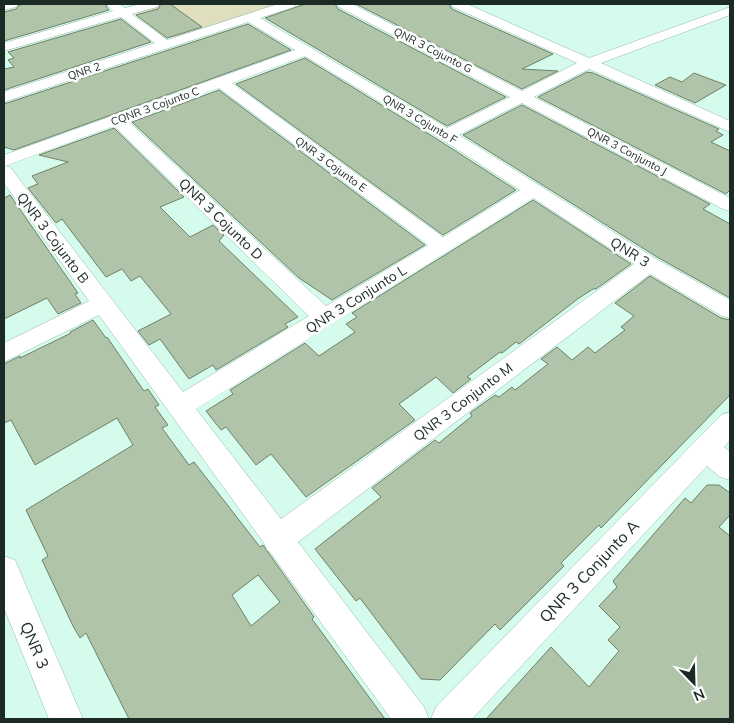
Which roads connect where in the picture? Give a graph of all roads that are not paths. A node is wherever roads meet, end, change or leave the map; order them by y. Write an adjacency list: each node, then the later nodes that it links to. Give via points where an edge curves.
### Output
1 (12, 4): 7 (street)
2 (111, 4): 9 (street)
3 (153, 4): 9 (street)
4 (290, 4): 10 (street, QNR 2)
5 (343, 4): 16 (street, QNR 3 Cojunto G)
6 (458, 4): 14 (street)
7 (4, 6)
8 (730, 11): 14 (street)
9 (123, 13): 11 (street); 12 (street)
10 (250, 17): 11 (street, QNR 2); 13 (street)
11 (164, 44): 17 (street, QNR 2)
12 (4, 47)
13 (307, 51): 15 (street, CQNR 3 Cojunto C); 20 (street, QNR 3 Cojunto F)
14 (589, 63): 16 (street); 19 (street)
15 (220, 82): 18 (street, CQNR 3 Cojunto C); 25 (street, QNR 3 Cojunto E)
16 (523, 96): 20 (street); 24 (street, QNR 3 Conjunto J)
17 (4, 97)
18 (117, 120): 21 (street, CQNR 3 Cojunto C); 29 (street, QNR 3 Cojunto D)
19 (730, 126)
20 (447, 135): 23 (street, QNR 3 Cojunto F)
21 (4, 161)
22 (4, 171): 27 (street, QNR 3 Cojunto B)
23 (532, 191): 25 (street, QNR 3 Conjunto L); 26 (street, QNR 3)
24 (730, 205)
25 (442, 246): 29 (street, QNR 3 Conjunto L)
26 (649, 264): 28 (street, QNR 3); 35 (street, QNR 3 Conjunto M)
27 (103, 304): 30 (street); 31 (street)
28 (730, 310)
29 (325, 318): 31 (street, QNR 3 Conjunto L)
30 (4, 354)
31 (179, 407): 35 (street)
32 (730, 422): 33 (street, QNR 3 Conjunto A)
33 (705, 449): 34 (street); 39 (street, QNR 3 Conjunto A)
34 (730, 468)
35 (277, 540): 38 (street)
36 (4, 571): 37 (street, QNR 3)
37 (66, 719)
38 (412, 719)
39 (448, 719)

